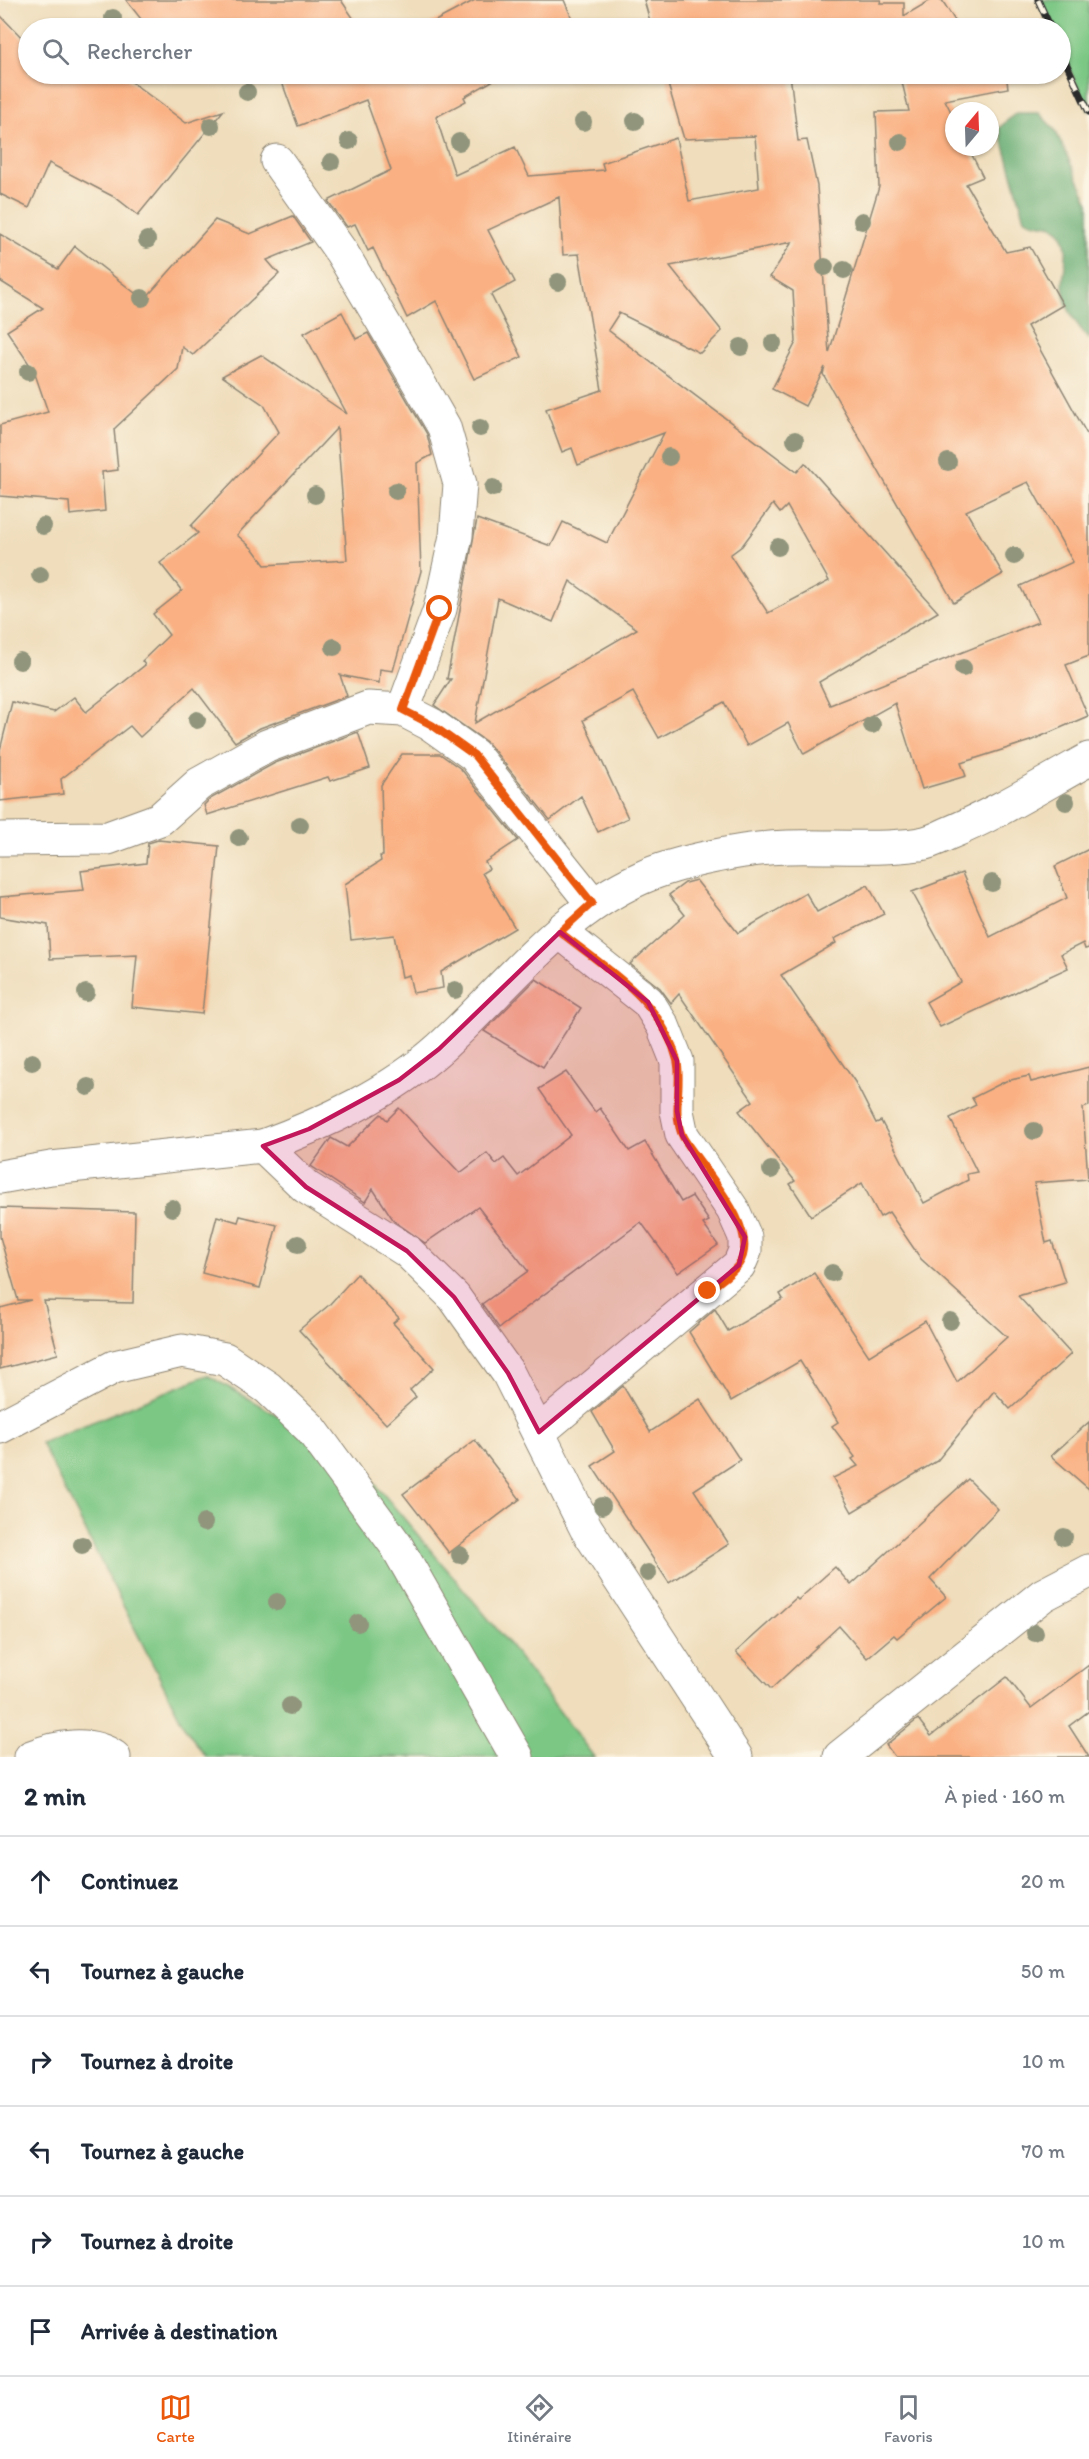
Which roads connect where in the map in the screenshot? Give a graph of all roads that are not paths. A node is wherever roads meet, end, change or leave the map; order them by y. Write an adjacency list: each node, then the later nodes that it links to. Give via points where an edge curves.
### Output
1 (278, 161): 2 (street, via 342,253 444,427 460,484 456,536 440,609)
2 (403, 710): 4 (street, via 368,708 267,746 199,784 160,819 108,838); 5 (street, via 474,755)
3 (1089, 759): 5 (street, via 968,826 923,844 785,847 705,859 642,877)
4 (0, 839)
5 (592, 903): 6 (street)
6 (560, 932): 7 (street, via 439,1049 399,1080 309,1129); 10 (street, via 648,1002 663,1026 677,1061 677,1111 682,1135 733,1210 745,1237 745,1251 739,1265)
7 (263, 1146): 8 (street, via 51,1168); 10 (street, via 306,1186 407,1251 454,1297 508,1373)
8 (0, 1178)
9 (0, 1427): 14 (street, via 114,1367 182,1351 225,1359 268,1388 311,1429 364,1500 396,1545)
10 (539, 1432): 15 (street, via 586,1528)
11 (1089, 1571): 16 (street, via 1043,1595)
12 (31, 1757): 13 (street, via 53,1748 85,1748)
13 (114, 1757)
14 (518, 1757)
15 (736, 1757)
16 (840, 1757)

